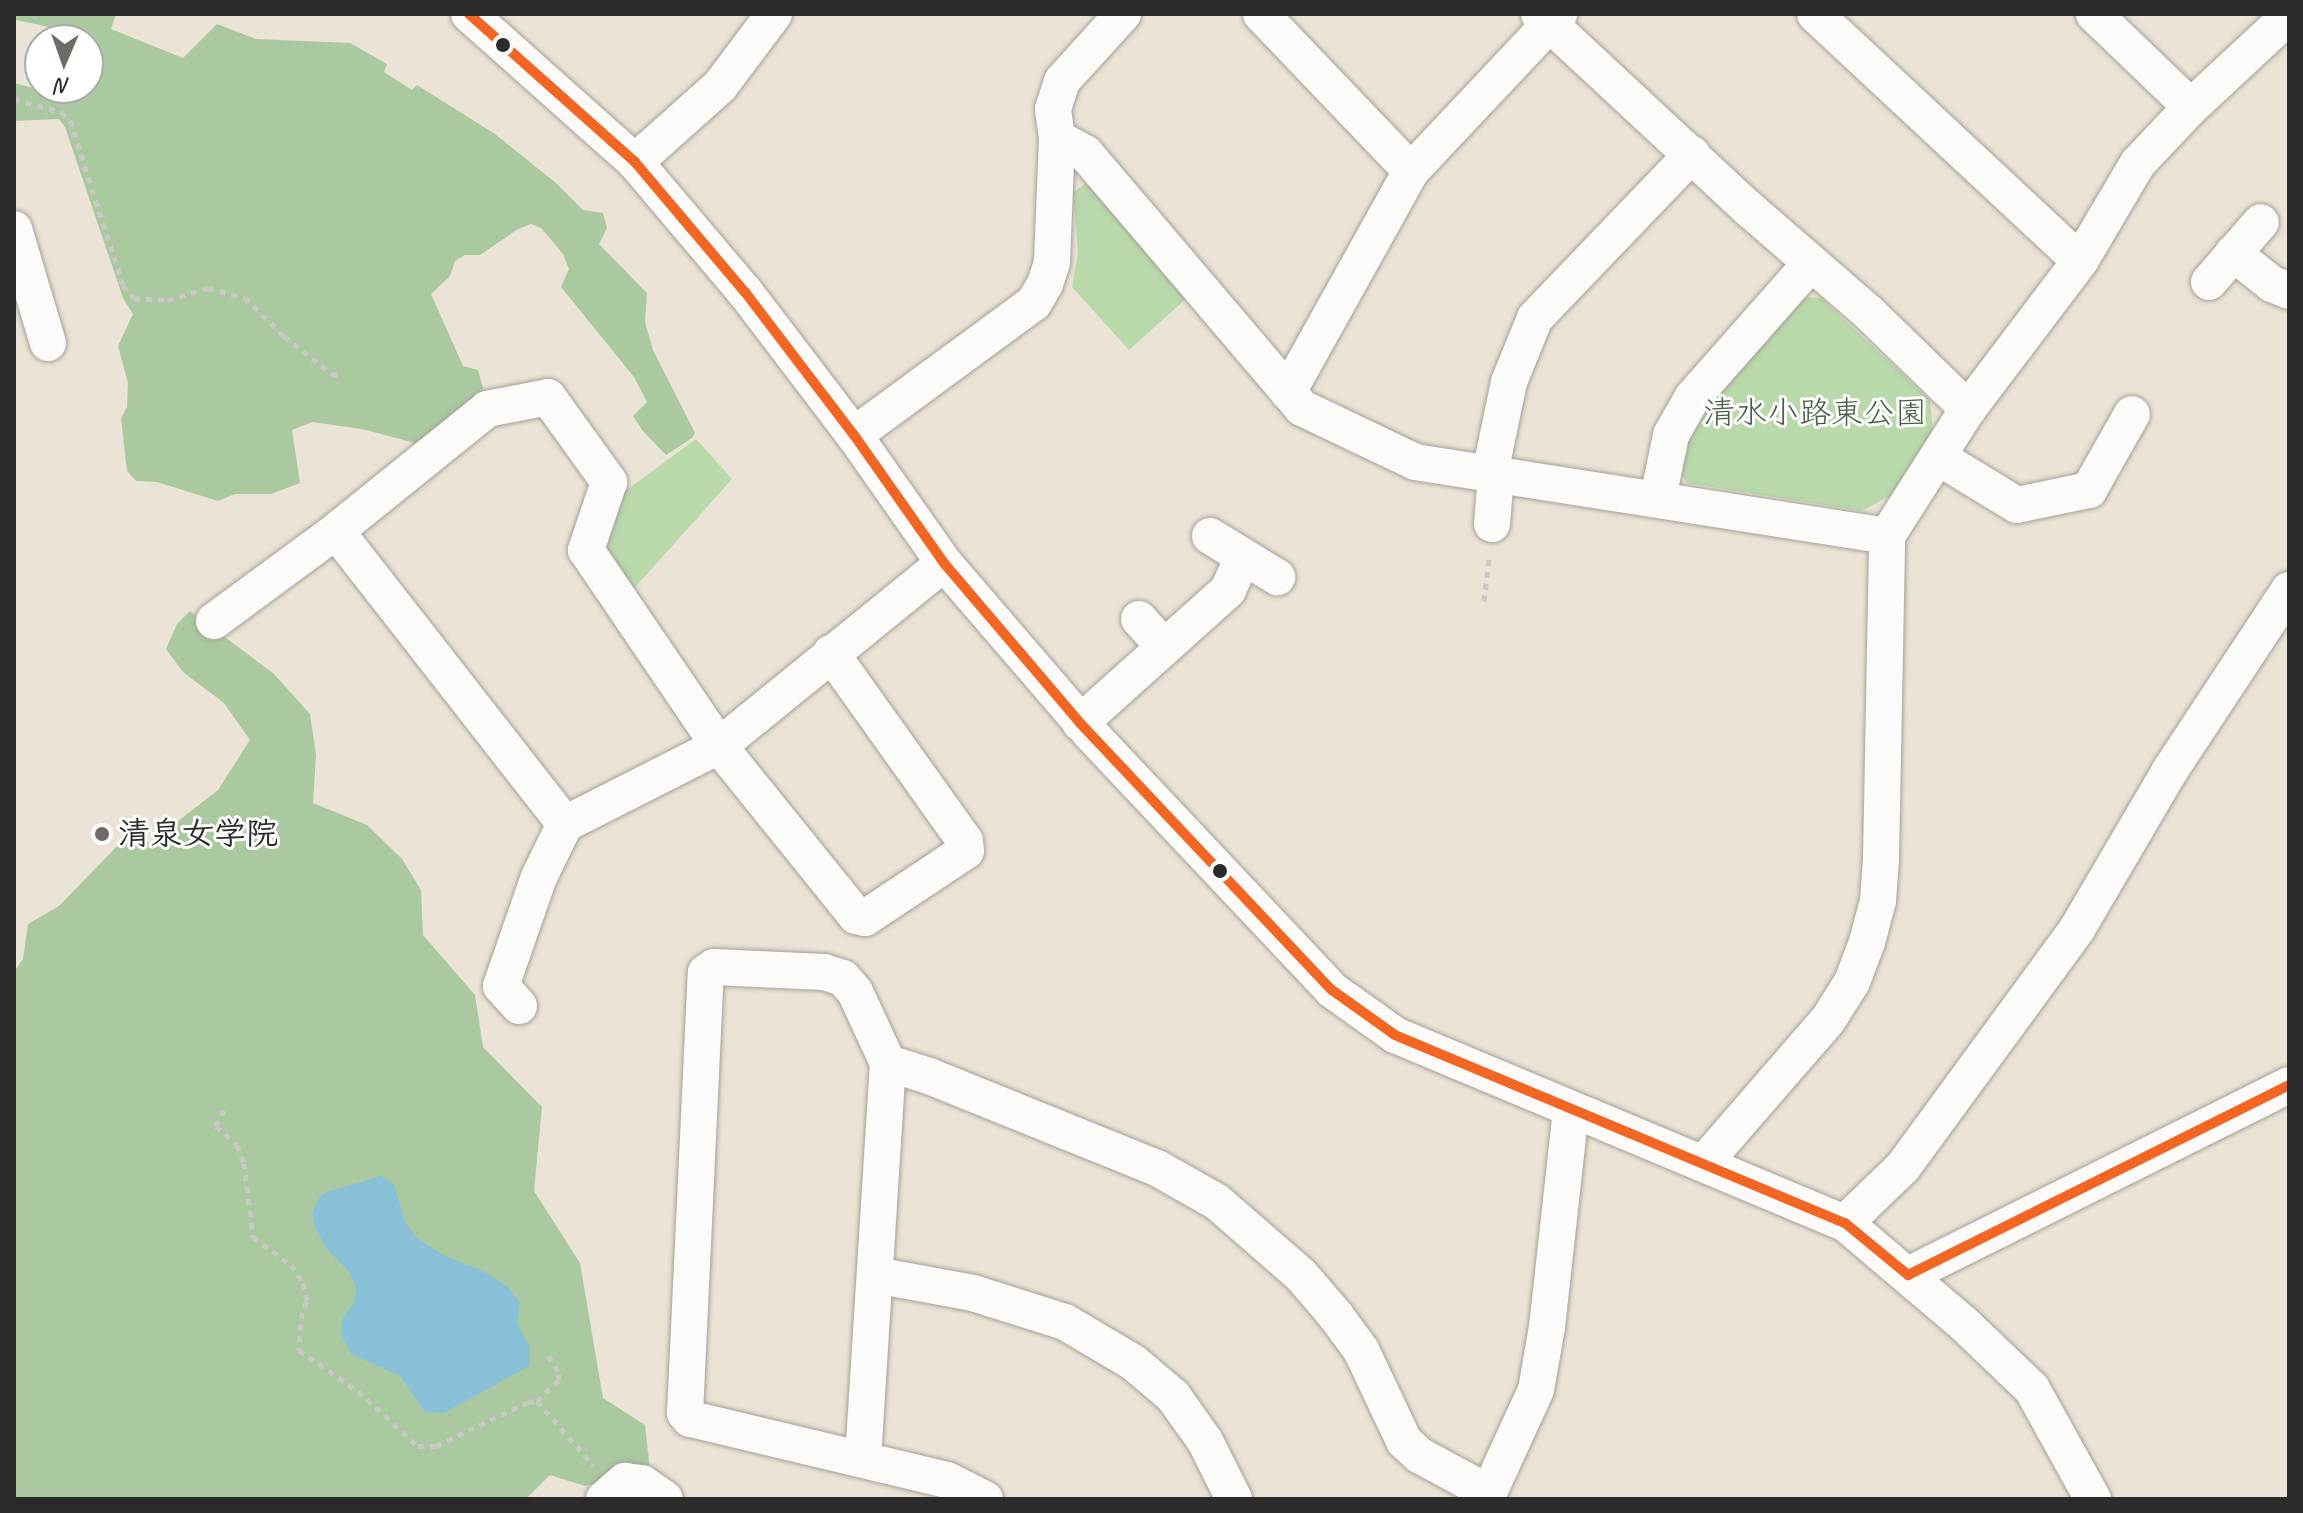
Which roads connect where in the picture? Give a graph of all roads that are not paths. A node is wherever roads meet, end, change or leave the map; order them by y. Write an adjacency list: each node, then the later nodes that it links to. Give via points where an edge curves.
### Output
1 (469, 14): 12 (street)
2 (774, 14): 12 (street, via 720,86)
3 (1123, 14): 10 (street, via 1062,81 1053,109)
4 (1261, 14): 13 (street)
5 (1815, 14): 17 (street)
6 (2094, 14): 9 (street)
7 (2289, 16): 9 (street)
8 (1549, 17): 11 (street); 13 (street)
9 (2191, 107): 17 (street, via 2138,163)
10 (1057, 138): 23 (street, via 1085,153); 26 (street, via 1052,262 1034,303)
11 (1692, 154): 18 (street); 28 (street, via 1535,318 1509,382)
12 (635, 162): 26 (street, via 745,292)
13 (1411, 171): 23 (street)
14 (2261, 222): 16 (street)
15 (14, 229): 21 (street)
16 (2233, 253): 19 (street); 20 (street)
17 (2080, 261): 24 (street)
18 (1810, 264): 24 (street); 29 (street, via 1692,398 1671,435)
19 (2209, 282)
20 (2289, 291)
21 (26, 313): 22 (street)
22 (48, 343)
23 (1288, 392): 28 (street, via 1302,408 1415,462)
24 (1968, 409): 27 (street)
25 (2132, 414): 27 (street, via 2102,499 2017,505)
26 (854, 435): 35 (street)
27 (1938, 457): 33 (street)
28 (1493, 474): 29 (street); 30 (street)
29 (1658, 498): 33 (street)
30 (1492, 524)
31 (336, 531): 39 (street); 43 (street, via 487,409 548,397 609,482 586,550); 44 (street)
32 (1210, 536): 34 (street)
33 (1887, 536): 49 (street, via 1881,859 1878,901 1867,942 1852,982 1828,1020)
34 (1243, 556): 36 (street); 40 (street, via 1228,590)
35 (944, 563): 41 (street); 42 (street)
36 (1277, 577)
37 (2284, 609): 50 (street, via 2169,772 2077,929 1903,1167)
38 (1139, 619): 40 (street)
39 (214, 621)
40 (1164, 647): 42 (street)
41 (831, 653): 43 (street); 43 (street, via 965,841 966,851 865,918 856,916)
42 (1080, 723): 48 (street, via 1354,1008 1395,1035)
43 (719, 746): 44 (street)
44 (565, 824): 45 (street, via 539,877 501,986)
45 (519, 1006)
46 (888, 1063): 51 (street); 53 (street, via 855,992 843,978 824,972 714,967 706,973 685,1413 690,1419); 55 (street, via 1131,1157 1217,1202 1301,1275 1336,1316 1361,1350 1404,1441)
47 (2289, 1085): 52 (street)
48 (1571, 1110): 49 (street); 55 (street, via 1536,1390)
49 (1704, 1163): 50 (street)
50 (1845, 1223): 52 (street)
51 (875, 1275): 53 (street); 58 (street, via 973,1293 1065,1322 1134,1363 1173,1396 1205,1441)
52 (1908, 1275): 59 (street, via 2032,1389)
53 (863, 1459): 57 (street, via 947,1480)
54 (615, 1490): 56 (street, via 642,1483)
55 (1487, 1496)
56 (665, 1499)
57 (985, 1499)
58 (1234, 1499)
59 (2093, 1499)

